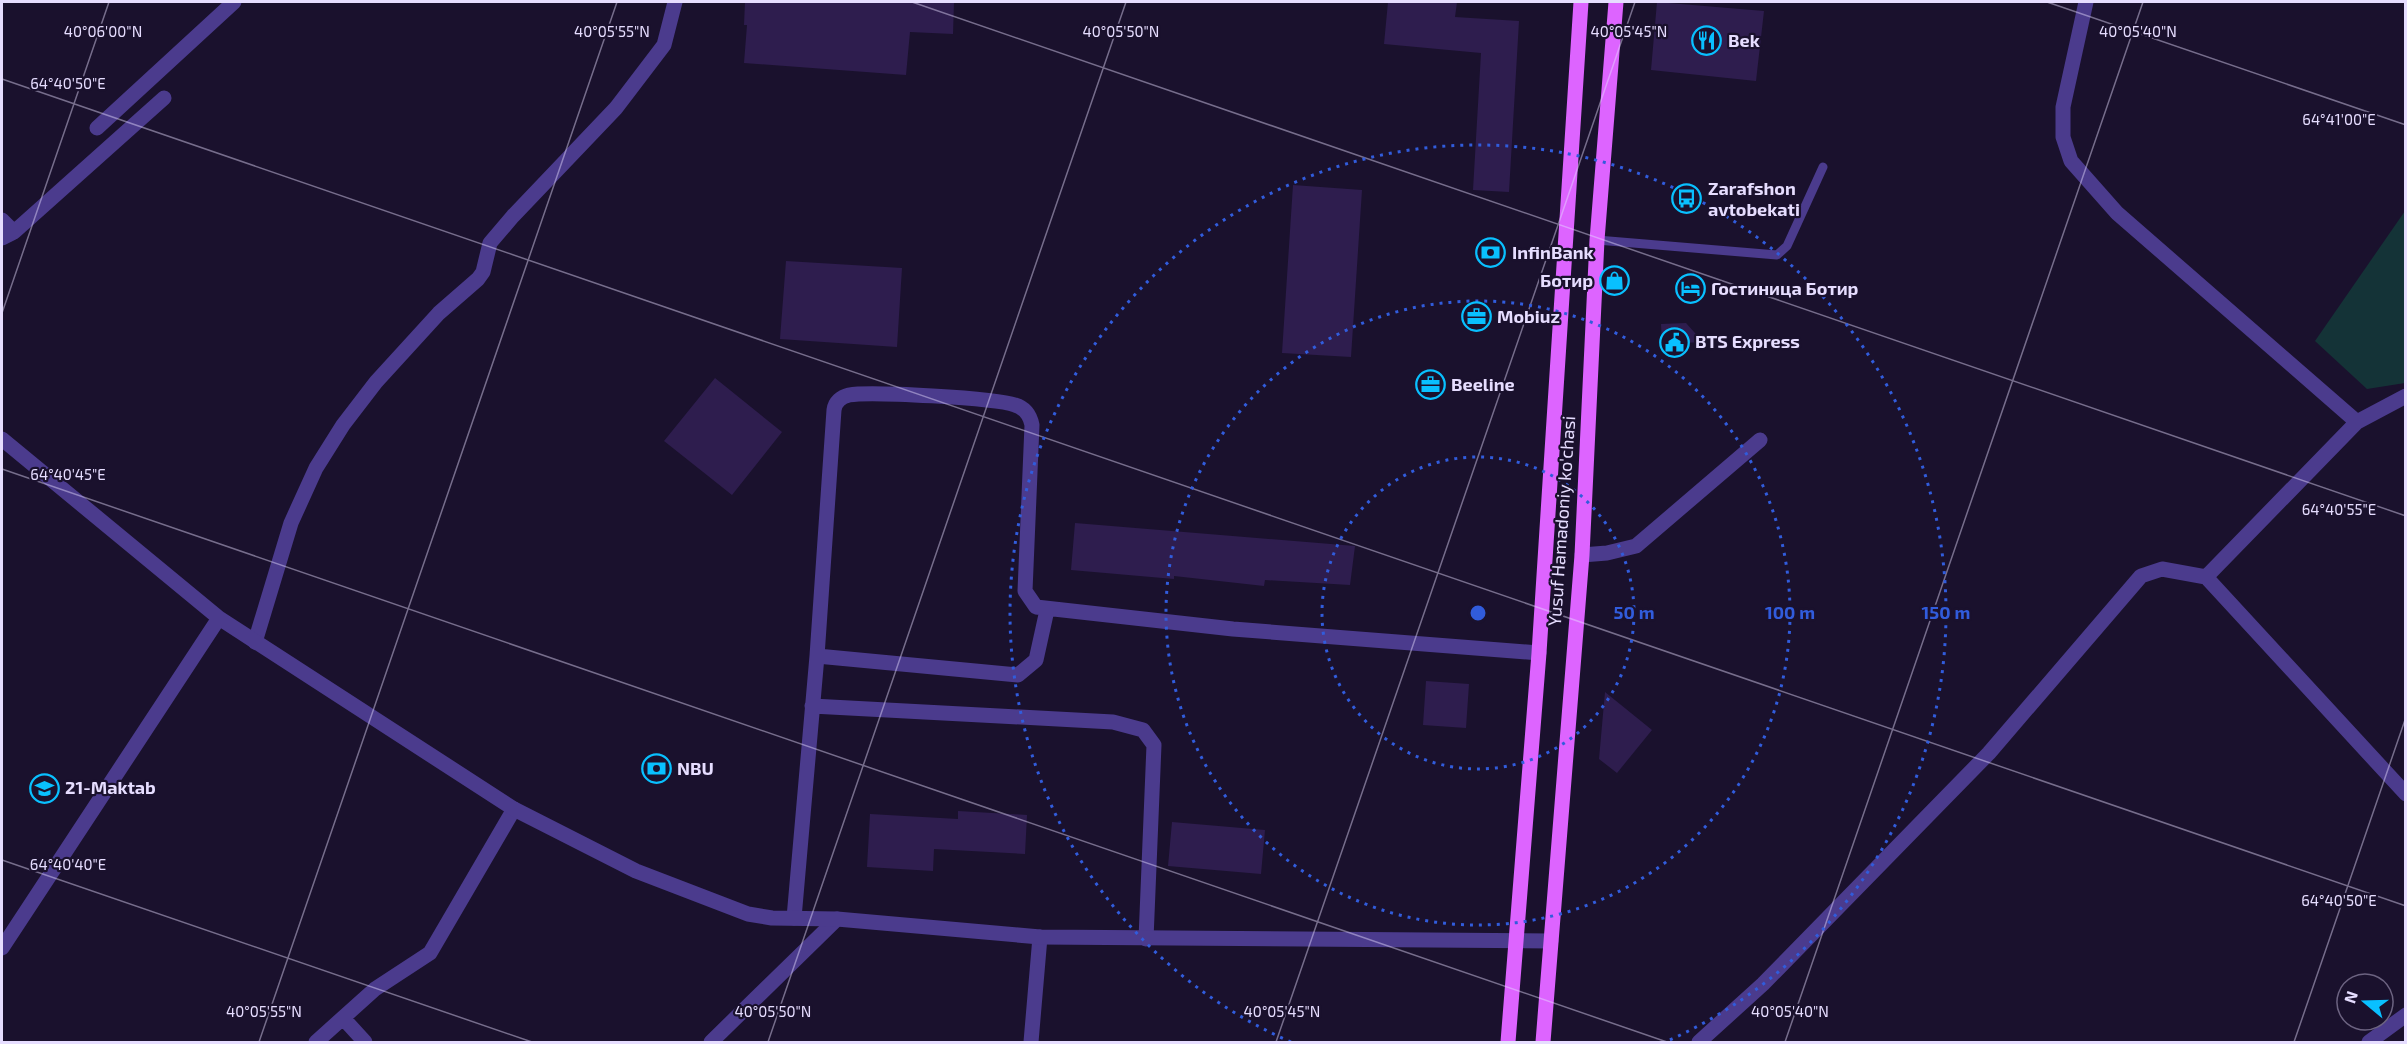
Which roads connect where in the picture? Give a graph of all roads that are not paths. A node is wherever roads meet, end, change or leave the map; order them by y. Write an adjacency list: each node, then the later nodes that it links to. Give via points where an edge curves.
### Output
1 (234, 2): 7 (street)
2 (675, 2): 20 (street, via 664,45 616,108 513,216 490,243 478,279 440,313 376,382 343,425 312,476 291,523)
3 (1581, 2): 21 (main road, Yusuf Hamadoniy ko'chasi)
4 (1616, 2): 11 (main road, Yusuf Hamadoniy ko'chasi)
5 (2086, 2): 13 (street, via 2062,107 2063,137 2071,161 2117,213)
6 (164, 98): 10 (street)
7 (97, 128)
8 (1822, 167): 11 (lane, via 1787,246 1777,255)
9 (2, 220): 10 (street)
10 (8, 235)
11 (1597, 240): 16 (main road, Yusuf Hamadoniy ko'chasi)
12 (2406, 396): 13 (street)
13 (2357, 422): 17 (street)
14 (2, 439): 19 (street)
15 (1760, 440): 16 (street, via 1636,546 1607,554)
16 (1582, 555): 31 (main road, Yusuf Hamadoniy ko'chasi)
17 (2206, 577): 24 (street); 41 (street, via 2162,569 2141,576 1989,753 1763,984)
18 (1047, 610): 21 (street); 22 (street, via 1036,660 1018,675); 22 (street, via 1031,603 1025,591 1030,416 1014,404 908,395 850,395 838,401 834,411)
19 (219, 618): 20 (street); 32 (street)
20 (255, 642): 25 (street)
21 (1539, 653): 30 (main road, Yusuf Hamadoniy ko'chasi)
22 (817, 656): 23 (street)
23 (812, 706): 26 (street); 29 (street, via 1113,722 1143,730 1154,745)
24 (2406, 794)
25 (514, 809): 26 (street, via 636,870 748,914); 34 (street, via 433,949 382,983)
26 (794, 918): 27 (street)
27 (837, 919): 28 (street); 37 (street)
28 (1040, 937): 29 (street); 38 (street)
29 (1146, 939): 30 (street)
30 (1514, 941): 31 (street); 39 (main road, Yusuf Hamadoniy ko'chasi)
31 (1551, 941): 40 (main road, Yusuf Hamadoniy ko'chasi)
32 (2, 948)
33 (2406, 1015): 42 (street)
34 (343, 1018): 35 (street); 36 (street)
35 (316, 1042)
36 (365, 1042)
37 (711, 1042)
38 (1031, 1042)
39 (1508, 1042)
40 (1543, 1042)
41 (1699, 1042)
42 (2369, 1042)

